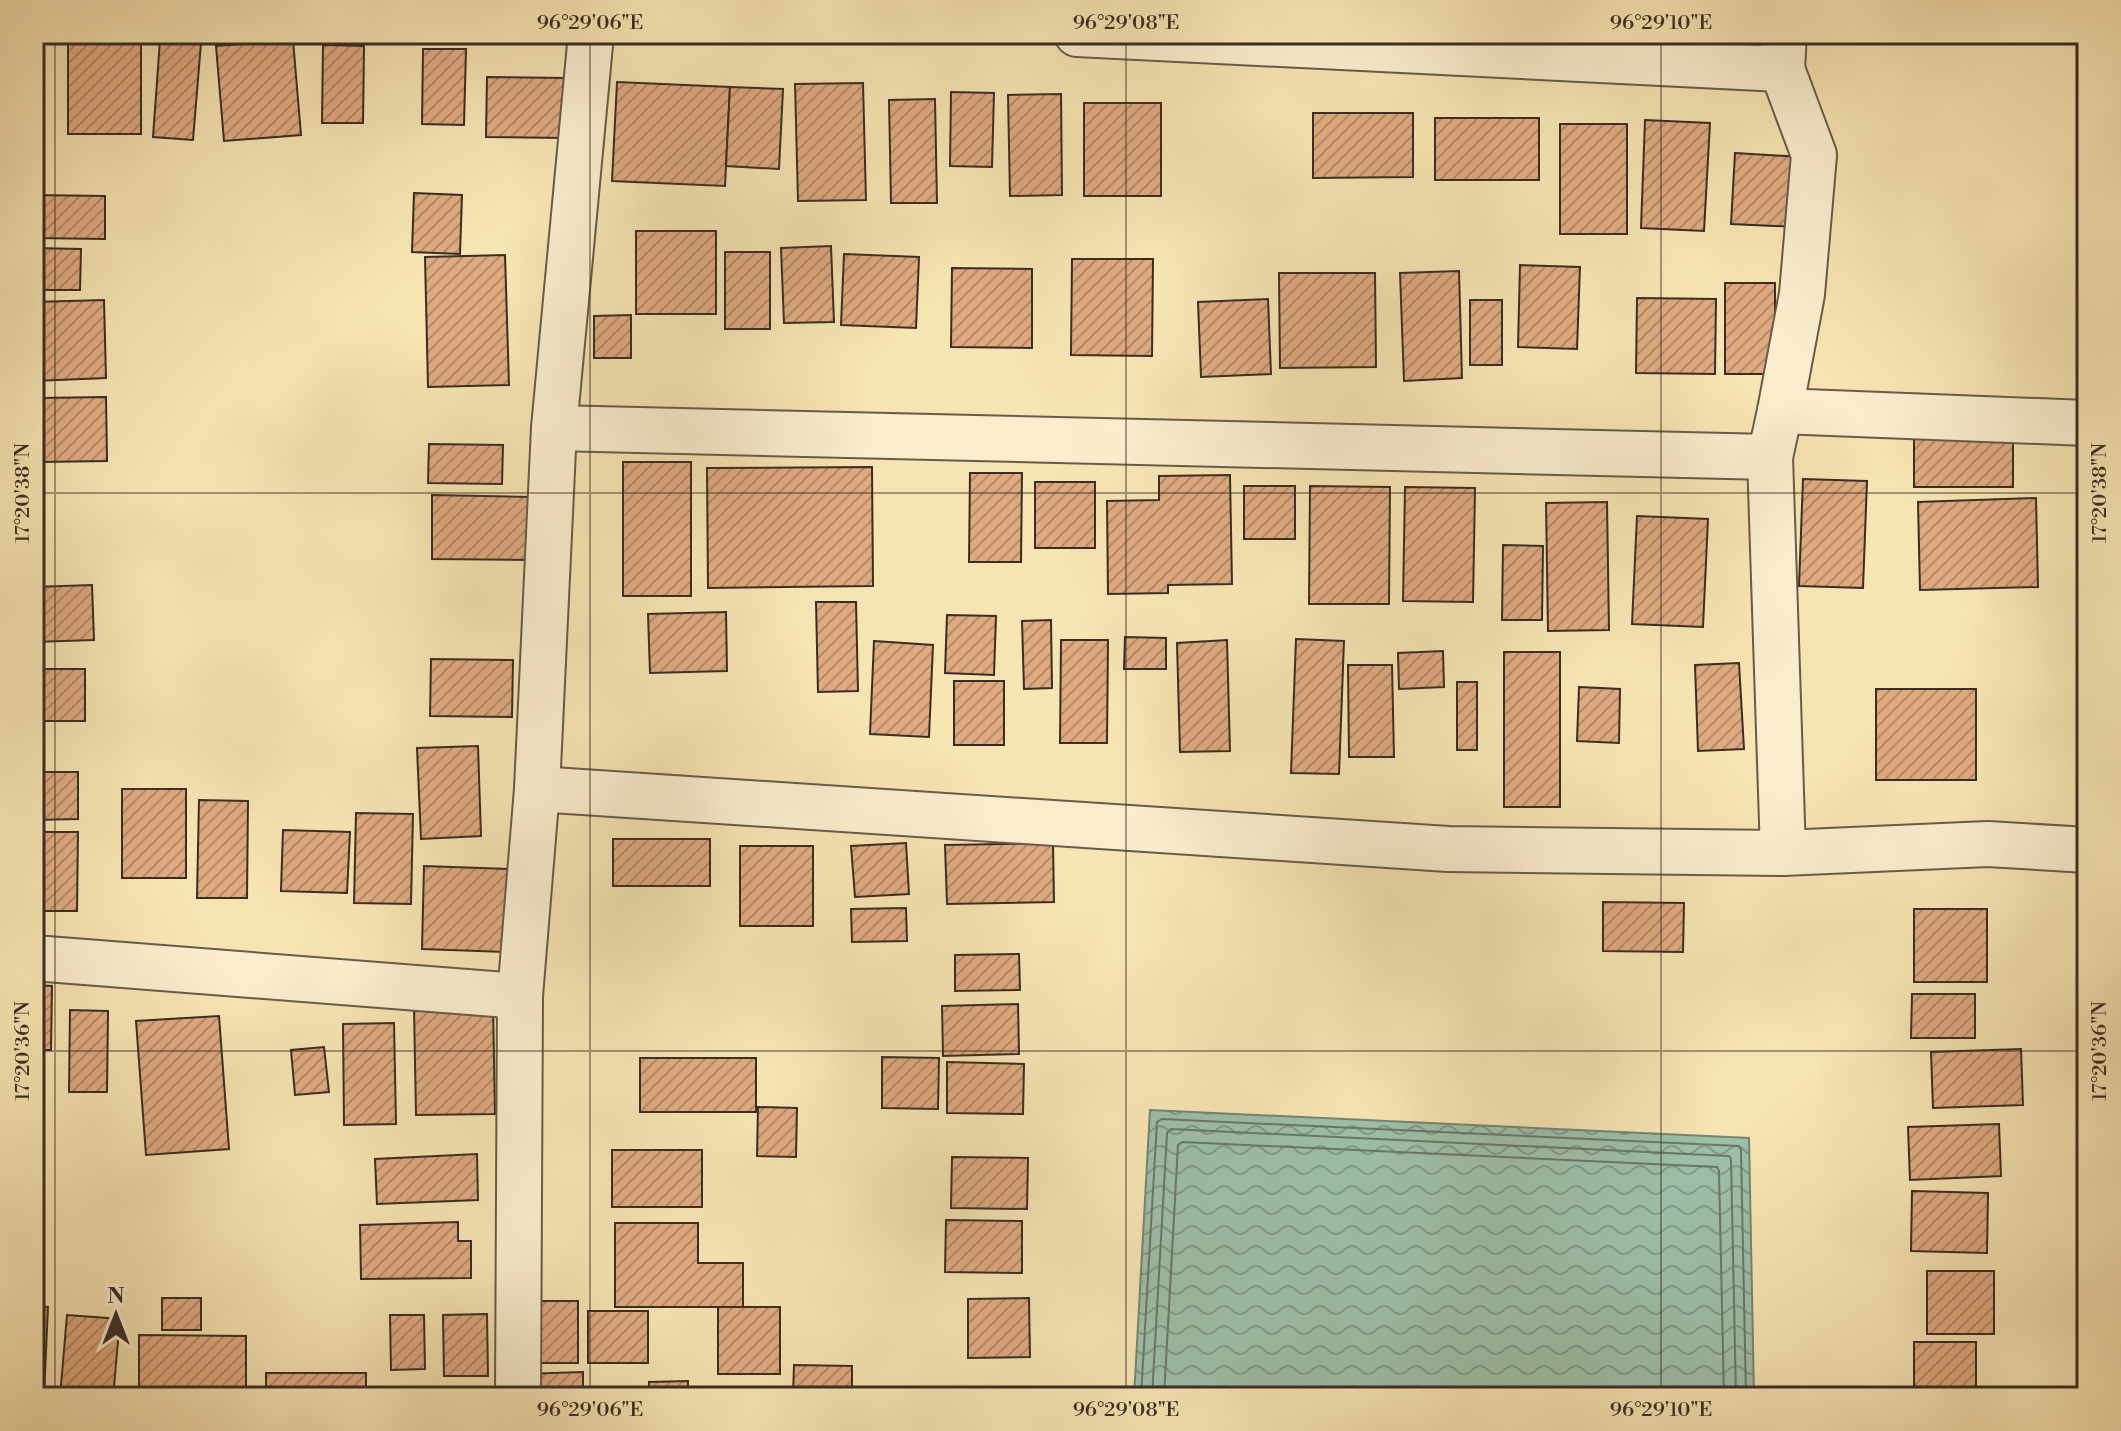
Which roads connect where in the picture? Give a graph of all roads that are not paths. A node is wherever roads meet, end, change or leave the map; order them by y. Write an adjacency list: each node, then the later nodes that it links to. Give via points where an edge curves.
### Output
1 (591, 34): 6 (street)
2 (1077, 34): 3 (street)
3 (1783, 51): 4 (street, via 1814,155 1802,294)
4 (1780, 411): 5 (street); 7 (street)
5 (2087, 423)
6 (554, 428): 7 (street); 8 (street)
7 (1770, 457): 10 (street)
8 (537, 789): 10 (street, via 1448,849); 12 (street)
9 (2087, 850): 10 (street, via 1988,844)
10 (1783, 853)
11 (34, 958): 12 (street)
12 (520, 996): 13 (street)
13 (518, 1397)

